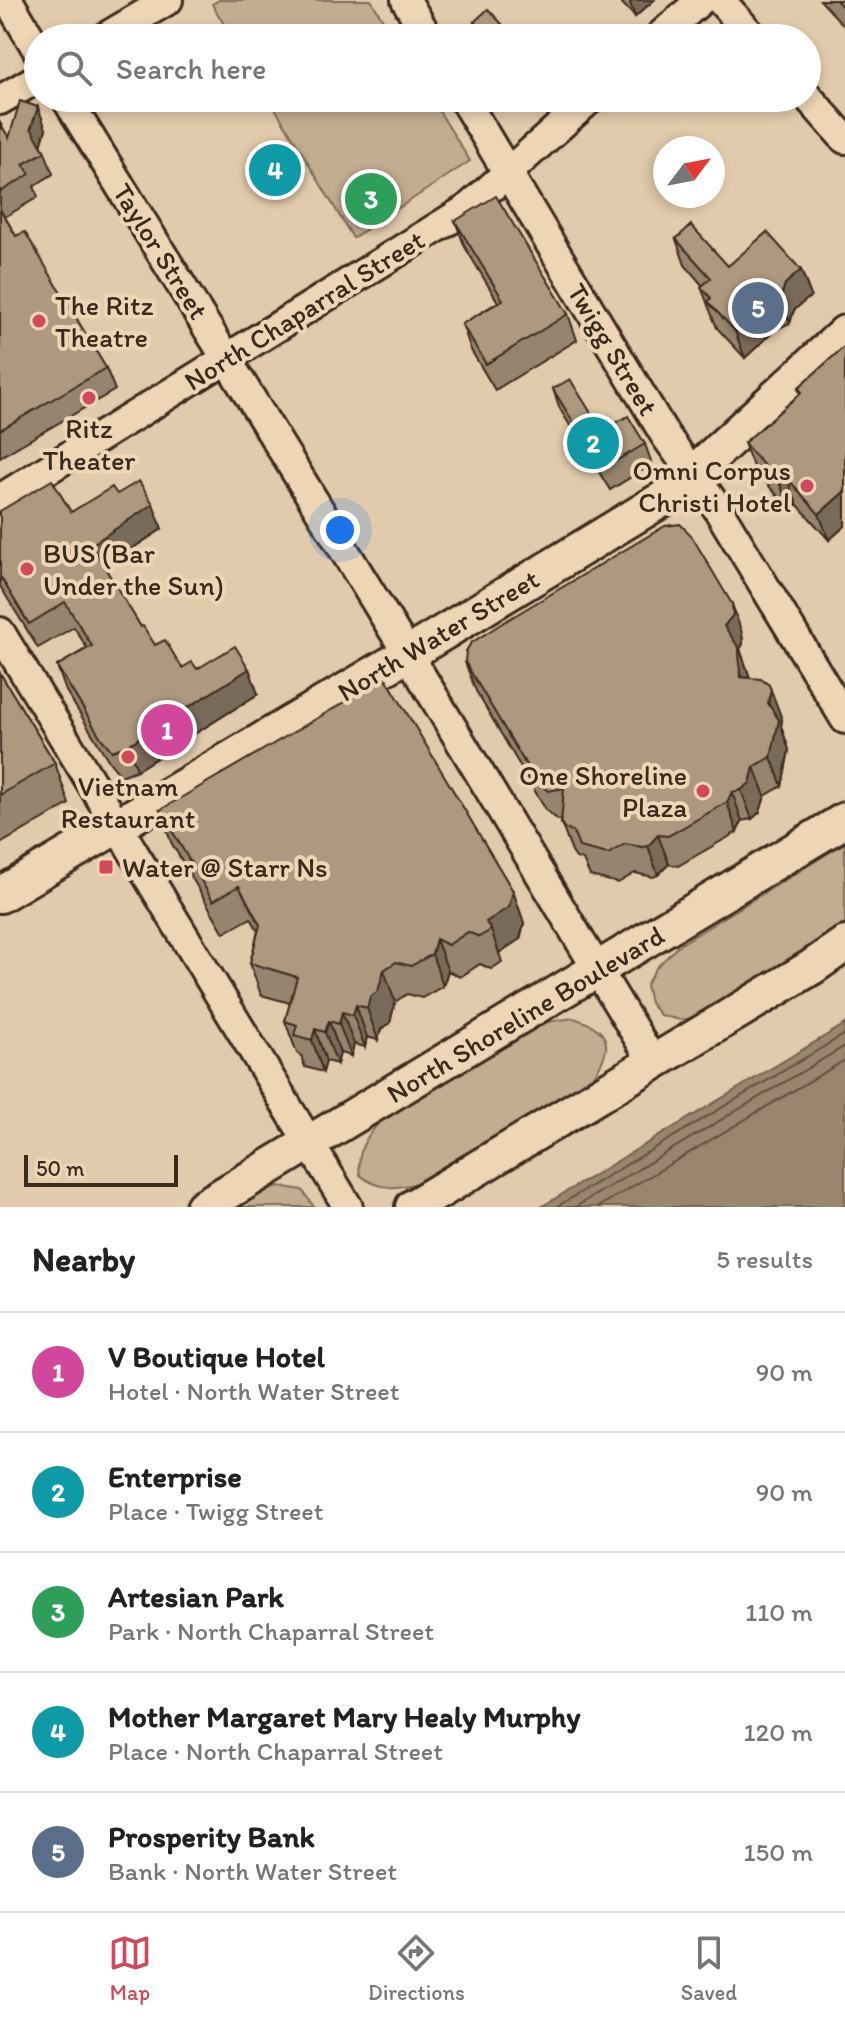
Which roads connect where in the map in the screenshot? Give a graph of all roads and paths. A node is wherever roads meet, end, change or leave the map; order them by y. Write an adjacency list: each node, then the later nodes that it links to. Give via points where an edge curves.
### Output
1 (8, 0): 10 (street)
2 (168, 0): 6 (street)
3 (406, 0): 7 (street)
4 (701, 0): 8 (street)
5 (720, 0): 9 (street)
6 (128, 24)
7 (420, 24)
8 (674, 24)
9 (741, 24)
10 (24, 27)
11 (24, 86): 12 (street)
12 (0, 100)
13 (75, 112): 20 (street, Taylor Street)
14 (471, 112): 18 (street, Twigg Street)
15 (576, 112): 18 (street, North Chaparral Street)
16 (821, 112): 17 (street)
17 (845, 139)
18 (507, 174): 20 (street, North Chaparral Street, via 467,209); 21 (street, Twigg Street)
19 (845, 333): 21 (main road, North Water Street)
20 (226, 357): 22 (street, North Chaparral Street); 24 (street, Taylor Street)
21 (693, 474): 24 (main road, North Water Street, via 671,494); 25 (street, Twigg Street)
22 (0, 499)
23 (0, 632): 27 (street)
24 (408, 654): 27 (main road, North Water Street); 30 (street, Taylor Street)
25 (845, 719)
26 (845, 820): 30 (main road, North Shoreline Boulevard)
27 (117, 826): 28 (main road, North Water Street); 32 (street)
28 (0, 895)
29 (845, 944): 31 (main road)
30 (598, 970): 31 (street, Taylor Street); 32 (main road, North Shoreline Boulevard)
31 (653, 1062): 35 (main road)
32 (310, 1144): 33 (main road, North Shoreline Boulevard); 34 (street)
33 (203, 1207)
34 (348, 1207)
35 (413, 1207)

